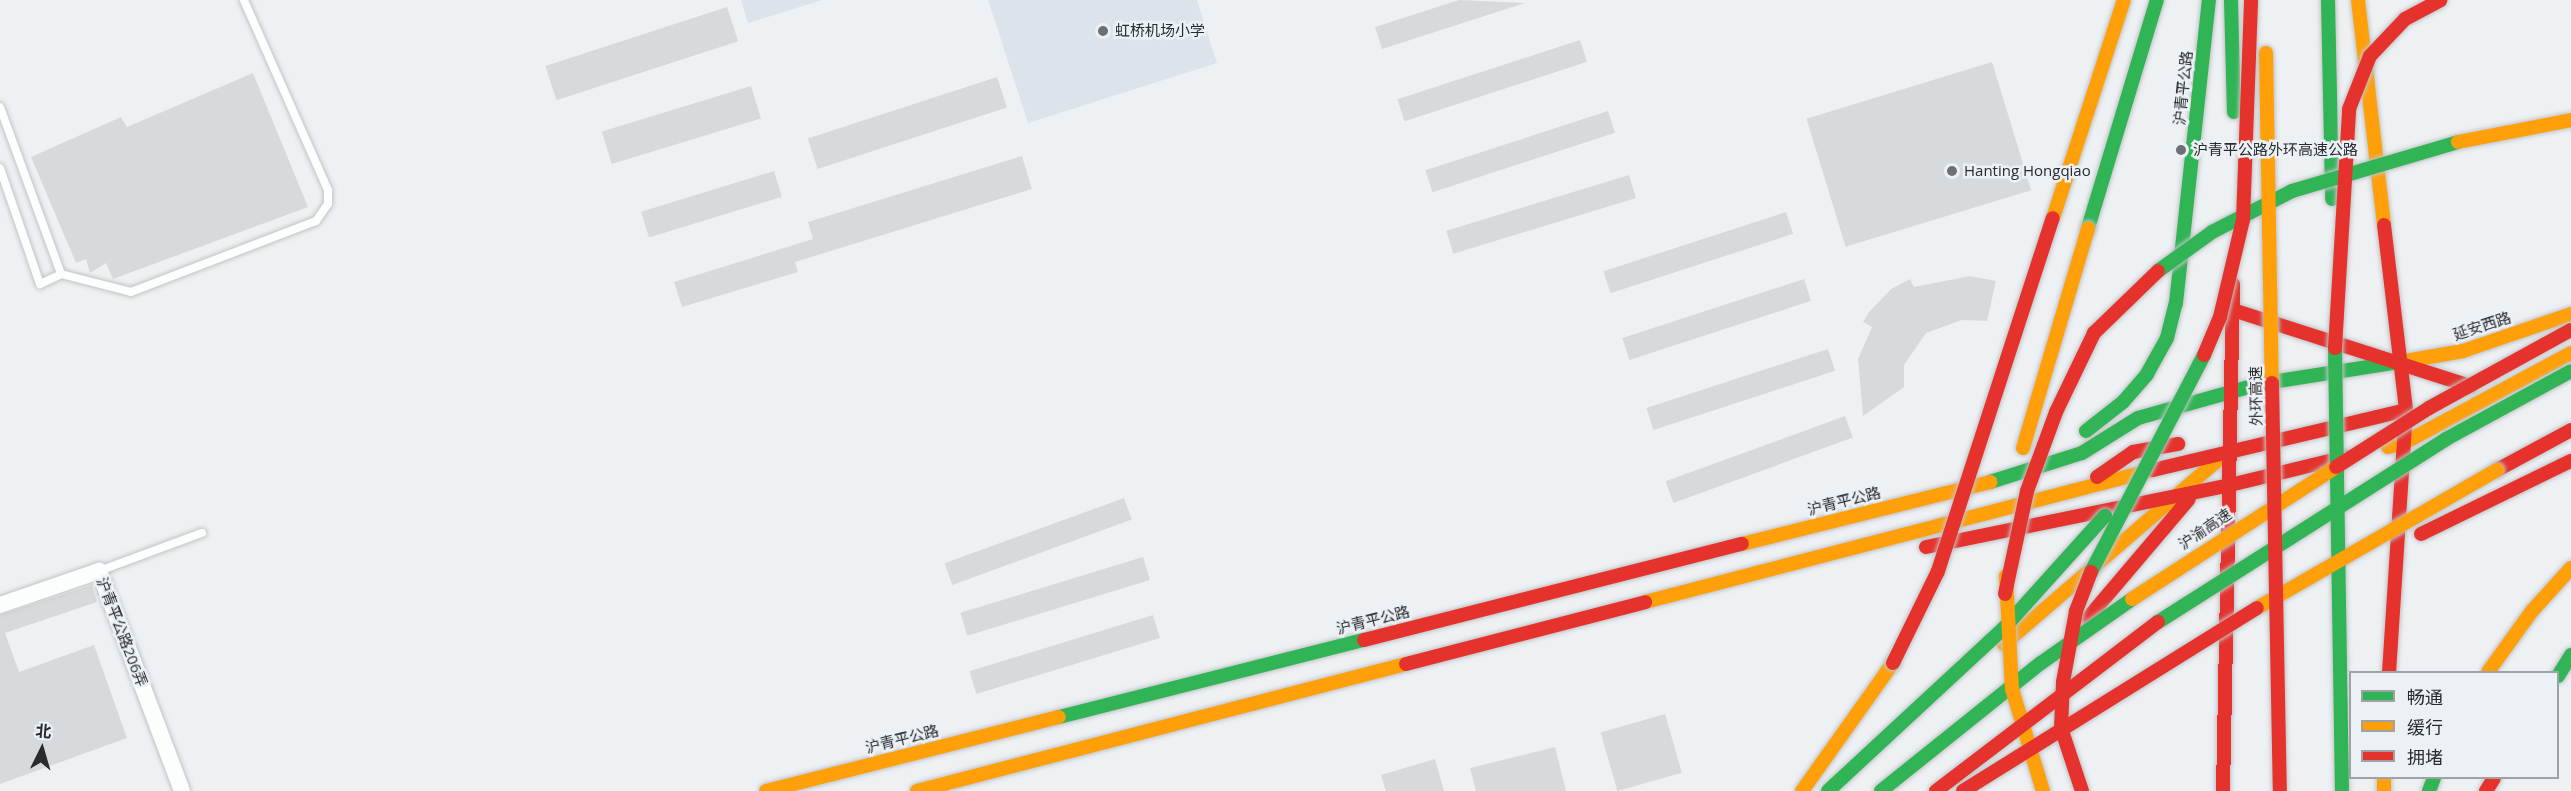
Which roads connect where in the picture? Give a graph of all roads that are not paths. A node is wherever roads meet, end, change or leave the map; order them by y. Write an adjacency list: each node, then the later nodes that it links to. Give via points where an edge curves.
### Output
1 (244, 0): 14 (lane, via 328,190 328,204 316,222 131,292)
2 (2124, 0): 50 (main road, bridge, via 1938,571 1893,663)
3 (2157, 0): 40 (main road, bridge, via 2011,488)
4 (2209, 0): 30 (main road, 沪青平公路, via 2176,303 2167,338 2147,374 2094,427)
5 (2231, 0): 15 (main road)
6 (2251, 0): 28 (main road, bridge, via 2243,220 2220,317 2193,383)
7 (2265, 0): 60 (main road, 外环高速, bridge)
8 (2328, 0): 18 (main road, bridge)
9 (2358, 0): 20 (main road)
10 (2440, 0): 18 (main road, bridge, via 2405,19 2370,56 2349,109)
11 (0, 107): 14 (lane)
12 (2571, 120): 40 (main road, bridge, via 2427,148 2292,191 2212,232 2149,278 2094,333 2056,412 2027,490)
13 (0, 168): 14 (lane, via 40,284)
14 (61, 274)
15 (2233, 310): 20 (main road); 23 (main road)
16 (2571, 312): 20 (main road, 延安西路, via 2463,351); 35 (main road, bridge)
17 (2571, 330): 35 (main road, 沪渝高速, bridge)
18 (2335, 339): 61 (main road, bridge)
19 (2571, 352): 22 (main road); 26 (main road)
20 (2400, 362): 22 (main road); 23 (main road, 沪青平公路); 24 (main road)
21 (2571, 371): 55 (main road, bridge, via 2436,445 2186,603 2062,692)
22 (2470, 386): 24 (main road)
23 (2231, 392): 27 (main road); 30 (main road, 沪青平公路, via 2138,418 2082,453)
24 (2406, 410): 26 (main road); 27 (main road)
25 (2571, 430): 42 (main road, bridge)
26 (2404, 443): 31 (main road); 44 (main road)
27 (2230, 450): 31 (main road); 32 (main road); 32 (main road, via 2185,442 2133,452); 33 (main road); 34 (main road)
28 (2154, 456): 51 (main road, bridge, via 2086,540 2004,628); 58 (main road, bridge, via 2100,550 2076,611 2063,682 2061,728)
29 (2571, 461): 42 (main road, bridge)
30 (1988, 482): 48 (main road, 沪青平公路)
31 (2230, 484): 33 (main road); 59 (main road)
32 (2080, 488): 37 (main road)
33 (2195, 492): 34 (main road); 54 (main road, via 2046,666)
34 (2180, 493): 37 (main road, via 1928,547); 52 (main road)
35 (2285, 495): 53 (main road, 沪渝高速, bridge, via 2050,656)
36 (201, 533): 39 (lane)
37 (1876, 541): 49 (main road)
38 (2571, 568): 45 (main road, via 2532,611)
39 (99, 571): 41 (street, 沪青平公路206弄); 47 (street, 沪青平公路206弄)
40 (2006, 594): 57 (main road, bridge, via 2012,688)
41 (0, 605)
42 (2190, 647): 56 (main road, bridge)
43 (2571, 655): 46 (main road)
44 (2389, 671)
45 (2489, 671)
46 (2559, 674)
47 (182, 791)
48 (765, 791)
49 (917, 791)
50 (1802, 791)
51 (1828, 791)
52 (1833, 791)
53 (1881, 791)
54 (1903, 791)
55 (1935, 791)
56 (1962, 791)
57 (2043, 791)
58 (2082, 791)
59 (2223, 791)
60 (2280, 791)
61 (2342, 791)

